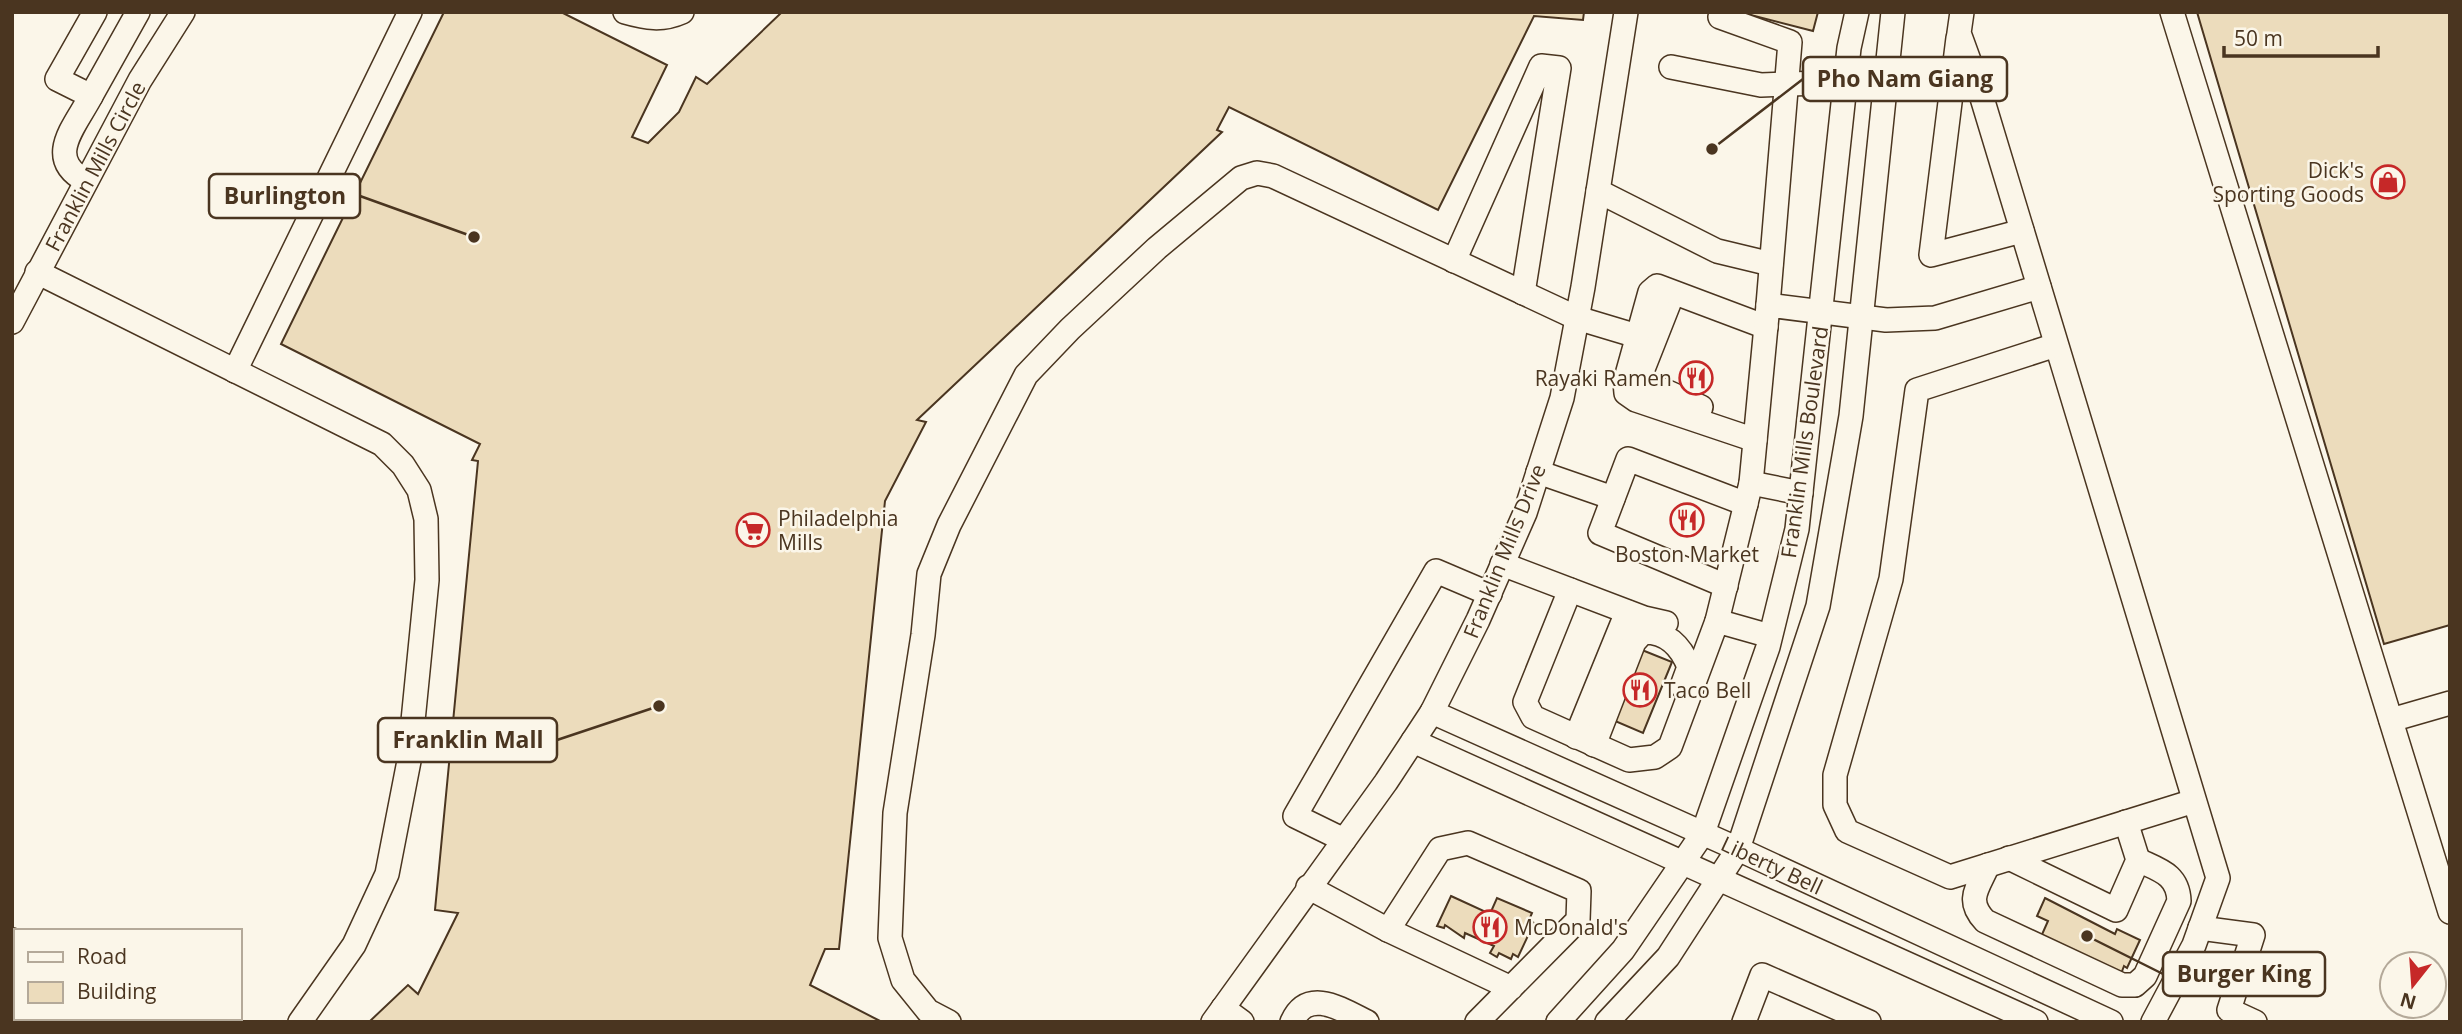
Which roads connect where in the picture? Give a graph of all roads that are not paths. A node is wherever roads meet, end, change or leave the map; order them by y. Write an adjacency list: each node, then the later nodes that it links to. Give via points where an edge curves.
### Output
1 (95, 12): 16 (street, via 57,79)
2 (138, 12): 16 (street)
3 (183, 12): 17 (street, Franklin Mills Circle)
4 (410, 12): 33 (street)
5 (625, 12): 6 (street, via 649,19)
6 (682, 12)
7 (1626, 12): 18 (street, Franklin Mills Drive)
8 (1857, 12): 14 (street, Franklin Mills Boulevard)
9 (1893, 12): 28 (street, Franklin Mills Boulevard)
10 (2172, 12): 49 (street)
11 (1720, 17): 15 (street, via 1790,42)
12 (1961, 23): 19 (street); 19 (street, via 1931,255)
13 (1671, 67): 15 (street)
14 (1846, 82): 15 (street); 26 (street, Franklin Mills Boulevard)
15 (1786, 86): 21 (street)
16 (91, 96): 17 (street, via 65,146 64,160 71,172)
17 (86, 181): 22 (street, Franklin Mills Circle)
18 (1598, 191): 21 (street, via 1717,251); 29 (street, Franklin Mills Drive)
19 (2022, 231): 23 (street)
20 (1454, 261): 24 (street); 24 (street, via 1541,66 1559,68); 69 (street, via 1273,176 1257,173 1241,178 1157,248 1026,375 929,574 895,813 890,938 903,980 928,1011)
21 (1772, 264): 27 (street)
22 (37, 272): 30 (street, Franklin Mills Circle); 33 (street)
23 (2039, 286): 28 (street, via 1935,318); 32 (street)
24 (1523, 293): 29 (street)
25 (1673, 293): 27 (street); 31 (street, via 1657,286 1650,292); 34 (street, via 1643,369 1643,381)
26 (1822, 311): 27 (street); 28 (street); 37 (street, Franklin Mills Boulevard)
27 (1767, 316): 34 (street)
28 (1861, 317): 57 (street, Franklin Mills Boulevard, via 1851,416 1818,606)
29 (1577, 318): 31 (street); 35 (street, Franklin Mills Drive, via 1562,398)
30 (12, 322)
31 (1637, 336): 34 (street, via 1626,393 1636,400)
32 (2056, 345): 53 (street); 60 (street, via 1917,390 1891,579 1835,775 1835,805 1847,831 1950,877)
33 (235, 371): 68 (street, via 382,444 419,490 426,519 427,580 409,761 387,874 354,945)
34 (1756, 434): 36 (street)
35 (1538, 472): 38 (street); 39 (street, Franklin Mills Drive)
36 (1749, 493): 37 (street); 38 (street, via 1628,459); 40 (street)
37 (1801, 493): 45 (street, Franklin Mills Boulevard, via 1797,529)
38 (1613, 498): 40 (street, via 1600,533)
39 (1502, 565): 41 (street); 42 (street, Franklin Mills Drive)
40 (1726, 586): 44 (street)
41 (1570, 590): 43 (street); 51 (street, via 1525,702 1533,717)
42 (1490, 594): 48 (street, Franklin Mills Drive); 56 (street, via 1436,571 1295,816)
43 (1627, 612): 46 (street, via 1663,620 1683,637); 51 (street)
44 (1717, 621): 45 (street); 46 (street)
45 (1770, 636): 55 (street, Franklin Mills Boulevard)
46 (1708, 646): 52 (street, via 1670,747)
47 (2450, 703): 49 (street)
48 (1432, 712): 50 (street, Franklin Mills Drive); 55 (street, Liberty Bell)
49 (2391, 720): 63 (street)
50 (1413, 741): 56 (street, Franklin Mills Drive); 59 (street, Liberty Bell)
51 (1585, 741): 52 (street, via 1629,761); 52 (street, via 1634,642 1643,632 1656,632 1683,651 1689,667)
52 (1654, 758)
53 (2194, 801): 54 (street); 64 (street, via 2218,878)
54 (2126, 822): 58 (street); 60 (street)
55 (1703, 833): 57 (street, Liberty Bell); 59 (street, Franklin Mills Boulevard)
56 (1344, 840): 62 (street, Franklin Mills Drive)
57 (1738, 849): 61 (street, Franklin Mills Boulevard); 79 (street, Liberty Bell)
58 (2138, 860): 60 (street, via 2116,910); 60 (street, via 2171,876 2179,901 2145,976 2136,985 2122,985 1985,921 1974,910 1973,898)
59 (1685, 861): 61 (street, Liberty Bell); 74 (street, Franklin Mills Boulevard, via 1623,950)
60 (1999, 861)
61 (1720, 878): 75 (street, Franklin Mills Boulevard, via 1668,957); 78 (street, Liberty Bell)
62 (1308, 887): 65 (street); 67 (street, Franklin Mills Drive)
63 (2450, 912)
64 (2200, 928): 80 (street); 81 (street, via 2253,934 2229,1010)
65 (1388, 930): 66 (street); 66 (street, via 1440,849 1468,843 1579,891 1578,920)
66 (1511, 988): 73 (street)
67 (1218, 1015): 70 (street)
68 (300, 1022)
69 (949, 1022)
70 (1242, 1022)
71 (1292, 1022): 72 (street, via 1298,1009 1313,1002 1330,1004)
72 (1367, 1022)
73 (1478, 1022)
74 (1558, 1022)
75 (1607, 1022)
76 (1744, 1022): 77 (street, via 1762,975)
77 (1869, 1022)
78 (2036, 1022)
79 (2111, 1022)
80 (2152, 1022)
81 (2255, 1022)

